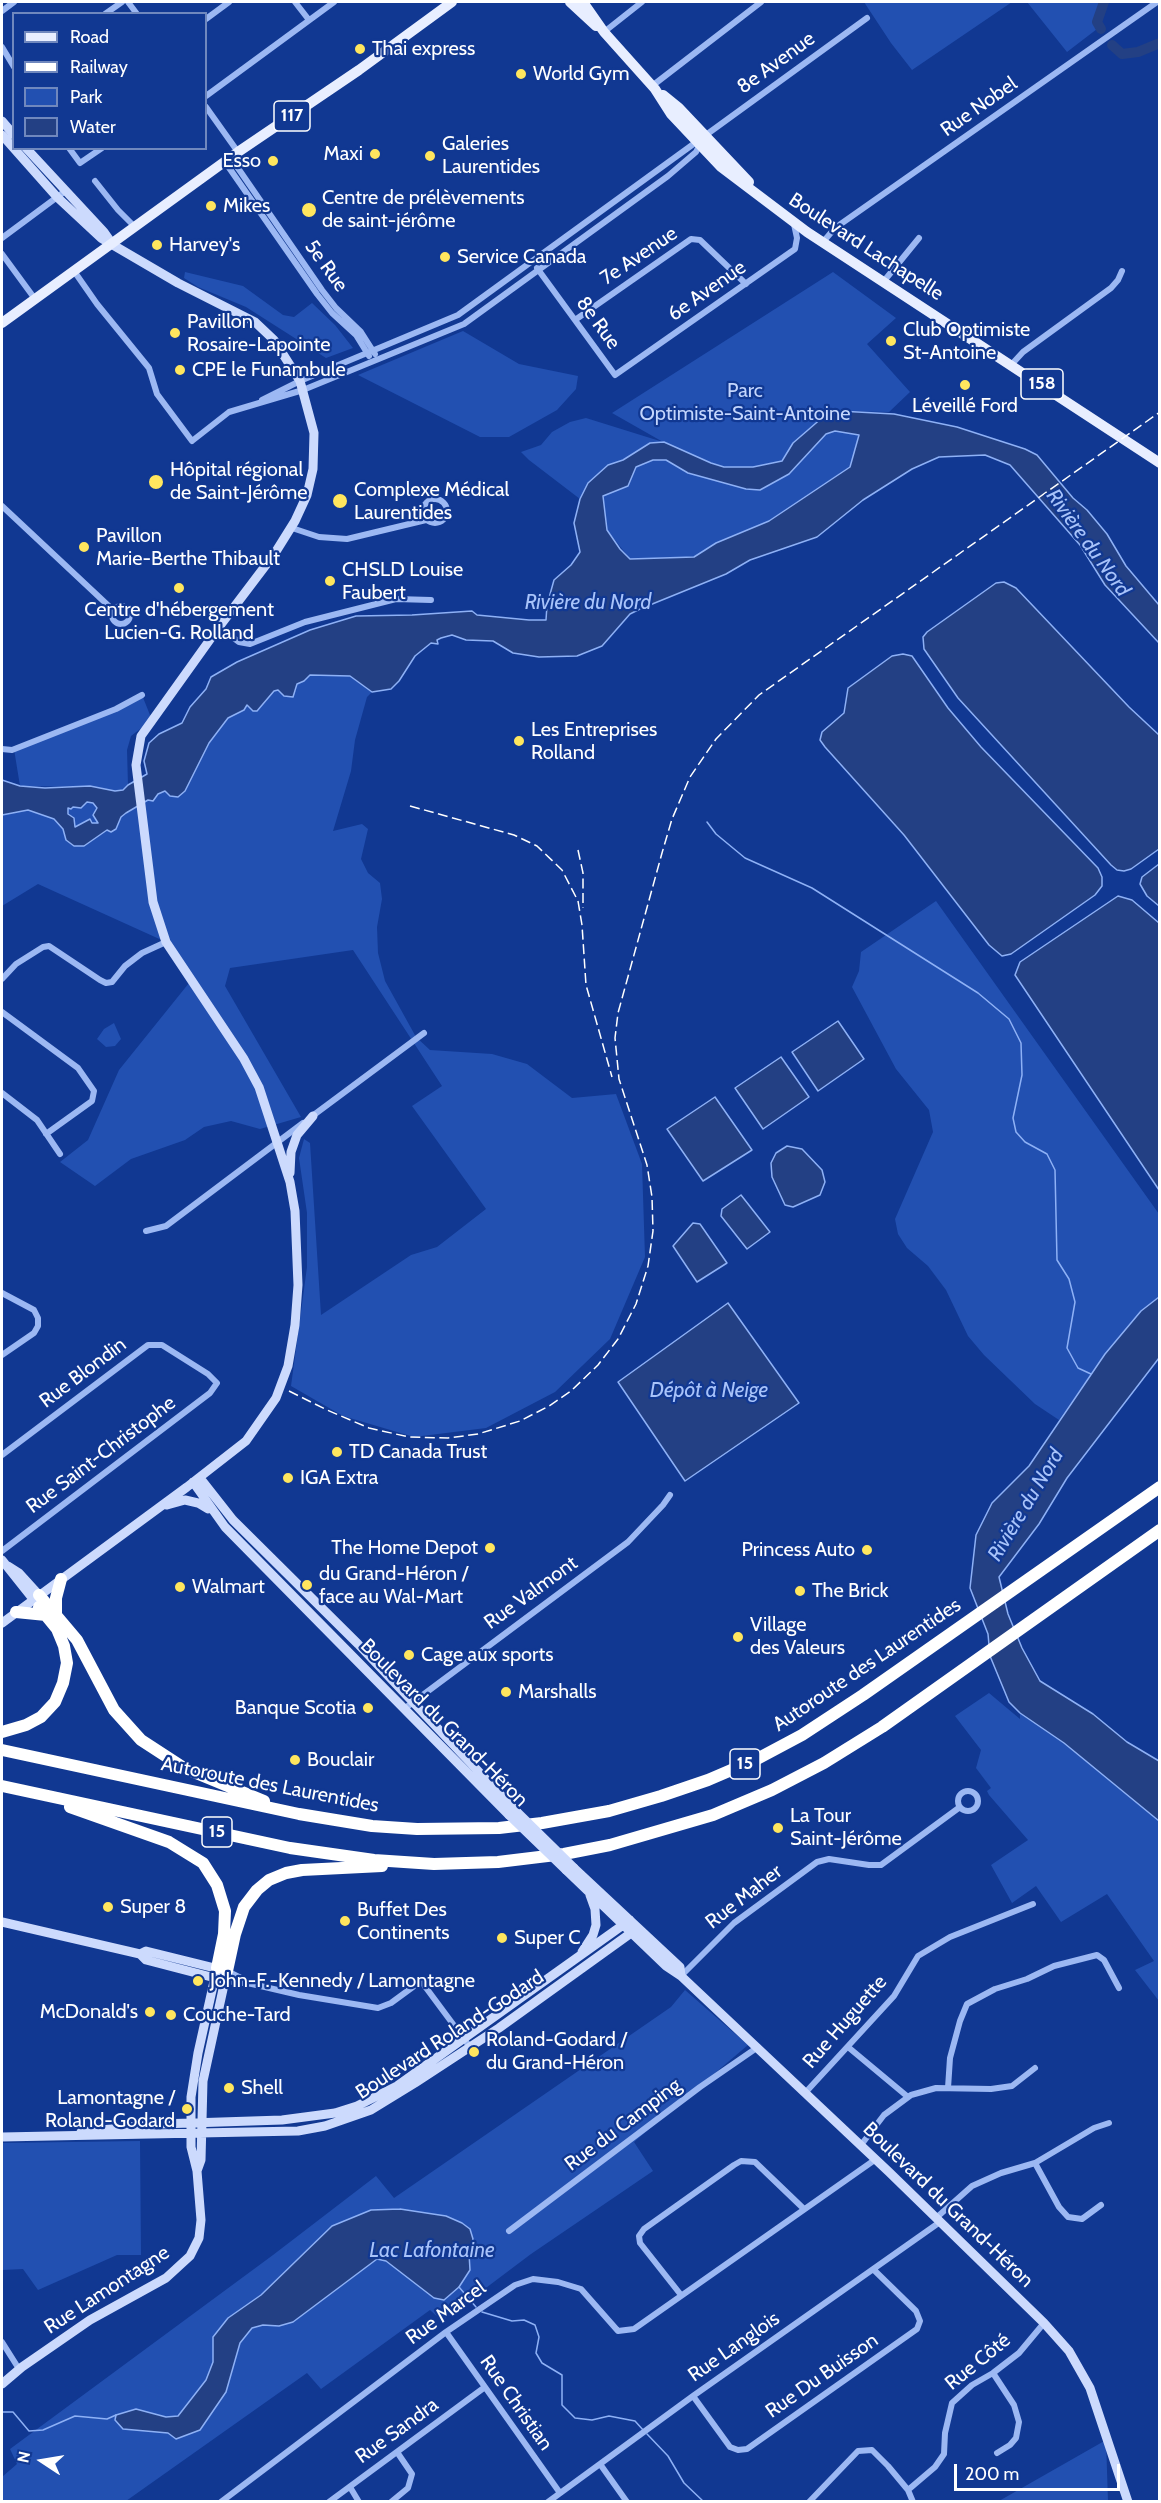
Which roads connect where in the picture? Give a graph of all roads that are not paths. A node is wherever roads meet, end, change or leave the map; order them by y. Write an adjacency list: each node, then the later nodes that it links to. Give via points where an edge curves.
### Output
1 (14, 2): 12 (street)
2 (122, 2): 13 (street)
3 (229, 2): 14 (street)
4 (295, 2): 16 (street)
5 (334, 2): 16 (street)
6 (451, 2): 30 (main road, 117)
7 (570, 2): 17 (main road, Boulevard Lachapelle / 158)
8 (583, 2): 17 (main road, Boulevard Lachapelle / 158)
9 (642, 2): 17 (street)
10 (761, 2): 20 (street)
11 (1157, 2): 39 (street, Rue Nobel, via 835,228)
12 (2, 11)
13 (108, 12)
14 (207, 17)
15 (867, 18): 25 (street, 8e Avenue)
16 (309, 20): 21 (street)
17 (604, 32): 20 (main road, Boulevard Lachapelle / 158)
18 (2, 47): 19 (street)
19 (12, 64)
20 (654, 88): 25 (main road, Boulevard Lachapelle / 158, via 671,114)
21 (207, 95)
22 (207, 109): 30 (street, 5e Rue)
23 (2, 121): 24 (street)
24 (12, 133)
25 (700, 141): 32 (street); 34 (street, via 696,152); 35 (main road, Boulevard Lachapelle / 158)
26 (17, 150): 33 (street)
27 (27, 150): 33 (street)
28 (70, 150): 29 (street, via 80,164)
29 (99, 150)
30 (231, 158): 36 (main road, 117); 51 (street, 5e Rue, via 322,290 361,332)
31 (95, 181): 36 (street)
32 (632, 190): 34 (street); 42 (street)
33 (61, 195): 37 (street); 40 (street, via 101,238)
34 (638, 198): 44 (street)
35 (794, 223): 39 (main road, Boulevard Lachapelle / 158); 47 (street, 6e Avenue, via 797,245)
36 (135, 227): 40 (main road, 117)
37 (2, 238)
38 (919, 238): 46 (street)
39 (823, 242): 46 (main road, Boulevard Lachapelle / 158)
40 (112, 244): 43 (main road, 117); 55 (street, via 255,322 274,340)
41 (2, 254): 48 (street)
42 (533, 262): 44 (street, 8e Rue); 51 (street, via 458,315)
43 (74, 270): 48 (main road, 117); 55 (street, via 149,368 157,394 192,441 229,412)
44 (539, 270): 49 (street, 8e Rue); 52 (street, via 464,324)
45 (1122, 271): 53 (street, via 1111,288)
46 (884, 281): 53 (main road, Boulevard Lachapelle / 158)
47 (746, 284): 49 (street, 7e Avenue, via 700,240 690,239); 54 (street, 6e Avenue)
48 (35, 299): 50 (main road, 117)
49 (575, 320): 54 (street, 8e Rue)
50 (2, 323)
51 (370, 352): 52 (street, 5e Rue); 55 (street)
52 (375, 361): 55 (street)
53 (1012, 364): 56 (main road, Boulevard Lachapelle / 158)
54 (615, 375)
55 (302, 386): 59 (street, via 314,433 313,469 307,495)
56 (1160, 463)
57 (2, 506): 61 (street)
58 (426, 520): 58 (street, via 442,520 447,510 444,502 433,498 426,502); 59 (street, via 347,539 319,537)
59 (292, 528): 62 (street)
60 (430, 600): 62 (street, via 396,599 306,622 250,644 238,642)
61 (113, 610)
62 (219, 627): 65 (street, via 141,736 137,750 136,776 153,902)
63 (142, 695): 64 (street, via 12,750)
64 (2, 748)
65 (166, 942): 66 (street, via 142,953 112,982 100,980 49,946 16,964); 72 (street, via 244,1059 259,1087)
66 (2, 979)
67 (2, 1012): 71 (street, via 78,1068 94,1091 92,1101)
68 (424, 1033): 70 (street)
69 (2, 1094): 71 (street, via 37,1120)
70 (313, 1116): 72 (street); 74 (street, via 297,1135 292,1149)
71 (46, 1134): 73 (street)
72 (277, 1142): 74 (street); 75 (street, via 166,1226)
73 (60, 1154)
74 (290, 1182): 80 (street, via 298,1285 288,1366 276,1398 246,1441)
75 (146, 1231)
76 (2, 1293): 77 (street, via 34,1310 38,1326)
77 (2, 1355)
78 (216, 1383): 79 (street, Rue Blondin, via 162,1345 148,1345); 86 (street, Rue Saint-Christophe, via 210,1393)
79 (2, 1455)
80 (196, 1480): 83 (street); 84 (street, Boulevard du Grand-Héron); 93 (street, Boulevard du Grand-Héron)
81 (1160, 1487): 100 (highway, Autoroute des Laurentides / 15, via 846,1707 794,1739 708,1780 628,1806 542,1823 458,1829 372,1826)
82 (670, 1496): 93 (street, Rue Valmont, via 628,1542)
83 (158, 1508): 84 (street, via 185,1500); 88 (street)
84 (214, 1514): 94 (street, Boulevard du Grand-Héron)
85 (1160, 1530): 102 (highway, 15, via 873,1733 772,1790 706,1818 564,1854 478,1863)
86 (2, 1551)
87 (3, 1562): 89 (street)
88 (61, 1579): 89 (street); 91 (highway)
89 (36, 1597): 90 (street); 91 (highway)
90 (16, 1612): 91 (highway); 92 (street)
91 (51, 1615): 95 (highway, via 65,1649 62,1688 55,1702 36,1720); 100 (highway, via 81,1646 114,1710 141,1740 192,1773)
92 (2, 1623)
93 (414, 1702): 94 (street, Rue Valmont); 101 (street, Boulevard du Grand-Héron)
94 (404, 1709): 101 (street, Boulevard du Grand-Héron)
95 (2, 1732)
96 (2, 1750): 100 (highway, Autoroute des Laurentides / 15)
97 (2, 1786): 98 (highway, 15)
98 (24, 1791): 102 (highway, 15, via 305,1851); 110 (highway, via 161,1839 202,1863 217,1885 225,1911)
99 (960, 1807): 111 (street, Rue Maher, via 881,1865 829,1858 817,1862 734,1923)
100 (290, 1812)
101 (513, 1813): 103 (street, Boulevard du Grand-Héron, bridge)
102 (412, 1863): 110 (highway, via 302,1870 268,1880 244,1907)
103 (570, 1869): 104 (street, Boulevard du Grand-Héron); 107 (street, Boulevard du Grand-Héron)
104 (589, 1893): 107 (street, Boulevard du Grand-Héron); 109 (street, via 596,1925)
105 (1033, 1904): 117 (street, Rue Huguette, via 950,1937 918,1956 894,1996)
106 (2, 1922): 110 (street, via 140,1954 147,1951)
107 (627, 1922): 108 (street, Boulevard du Grand-Héron); 109 (street, Boulevard Roland-Godard)
108 (635, 1930): 111 (street, Boulevard du Grand-Héron, via 680,1966); 115 (street, Boulevard Roland-Godard)
109 (579, 1956): 114 (street, Boulevard Roland-Godard)
110 (221, 1974): 112 (street); 112 (street); 122 (street, Rue Lamontagne, via 196,2062 191,2097)
111 (681, 1976): 116 (street, Boulevard du Grand-Héron)
112 (252, 1984): 114 (street, via 378,2008 421,1981)
113 (1119, 1988): 119 (street, via 1097,1954 1054,1966 967,2004 950,2058)
114 (464, 2039): 115 (street); 122 (street, Boulevard Roland-Godard, via 397,2086 335,2113 282,2120)
115 (470, 2047): 124 (street, Boulevard Roland-Godard, via 371,2110 325,2127)
116 (758, 2047): 120 (street, Boulevard du Grand-Héron); 133 (street, Rue du Camping)
117 (848, 2048): 120 (street, Rue Huguette); 121 (street)
118 (1035, 2068): 119 (street, via 1012,2086)
119 (948, 2088): 121 (street)
120 (805, 2093): 127 (street, Boulevard du Grand-Héron)
121 (908, 2097): 127 (street, via 884,2115)
122 (196, 2122): 124 (street, Rue Lamontagne); 125 (street, Boulevard Roland-Godard)
123 (1109, 2123): 129 (street, Rue Langlois)
124 (196, 2133): 125 (street, Boulevard Roland-Godard); 139 (street, Rue Lamontagne, via 193,2161 201,2220 199,2238 190,2256 166,2278 90,2320)
125 (48, 2136): 126 (street, Boulevard Roland-Godard)
126 (2, 2137)
127 (861, 2145): 128 (street, Boulevard du Grand-Héron)
128 (876, 2159): 131 (street, Rue Marcel); 132 (street, Boulevard du Grand-Héron)
129 (1035, 2163): 130 (street, via 1068,2217 1082,2219); 132 (street, Rue Langlois, via 972,2186)
130 (1101, 2205)
131 (804, 2210): 135 (street, Rue Marcel); 135 (street, via 755,2162 734,2165 639,2236 640,2243)
132 (938, 2220): 134 (street, Rue Langlois); 136 (street, Boulevard du Grand-Héron)
133 (509, 2231)
134 (874, 2270): 143 (street, Rue Langlois); 143 (street, Rue Du Buisson, via 916,2311 920,2321 917,2329 747,2450 730,2447)
135 (681, 2295): 137 (street, Rue Marcel, via 627,2332 618,2331 581,2289 533,2279 515,2284)
136 (1044, 2323): 140 (street, Rue Côté, via 1019,2353); 158 (street, Boulevard du Grand-Héron, via 1069,2351 1089,2388)
137 (446, 2332): 142 (street, Rue Christian); 150 (street, Rue Marcel)
138 (2, 2342): 139 (street)
139 (19, 2369): 141 (street, Rue Lamontagne)
140 (993, 2373): 145 (street, via 1014,2405 1019,2422 1016,2438); 148 (street, Rue Côté, via 952,2403 944,2454)
141 (2, 2384)
142 (485, 2387): 144 (street, Rue Sandra); 149 (street, Rue Christian)
143 (693, 2396): 146 (street, Rue Langlois)
144 (397, 2452): 147 (street, Rue Sandra); 153 (street, via 412,2474 408,2488)
145 (997, 2453)
146 (600, 2464): 149 (street, Rue Langlois); 155 (street)
147 (350, 2487): 151 (street, Rue Sandra); 152 (street)
148 (908, 2490): 156 (street, via 872,2450 858,2451); 157 (street)
149 (560, 2493): 154 (street, Rue Langlois)
150 (223, 2501)
151 (329, 2502)
152 (359, 2502)
153 (391, 2502)
154 (548, 2502)
155 (627, 2502)
156 (809, 2502)
157 (914, 2502)
158 (1128, 2502)

